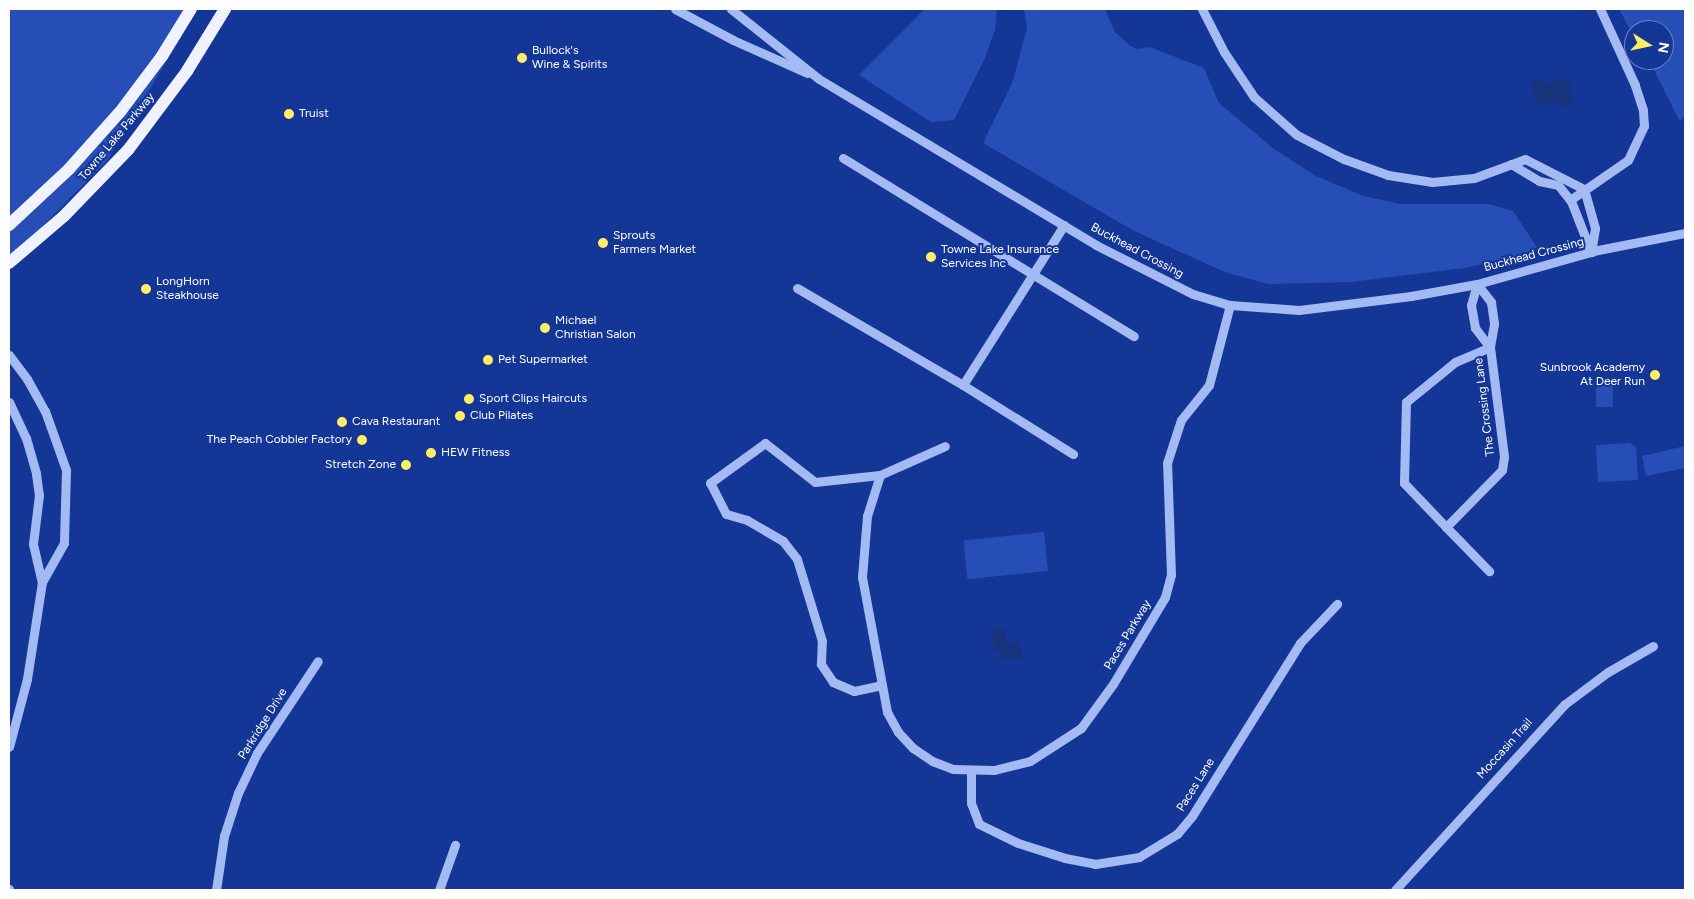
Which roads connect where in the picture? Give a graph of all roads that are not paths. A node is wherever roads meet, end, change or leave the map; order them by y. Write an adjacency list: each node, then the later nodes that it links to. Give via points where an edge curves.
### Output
1 (191, 9): 12 (main road, Towne Lake Parkway, via 162,56 120,112 69,169)
2 (225, 9): 16 (main road, Towne Lake Parkway, via 187,71 128,150 64,216)
3 (675, 9): 7 (street, Buckhead Crossing, via 733,40)
4 (731, 9): 7 (street, Buckhead Crossing)
5 (1202, 9): 9 (street, via 1224,52 1254,98 1297,135 1336,155 1388,175 1432,182 1474,178)
6 (1600, 9): 10 (street, via 1635,85 1644,126 1628,160)
7 (819, 78): 13 (street, Buckhead Crossing)
8 (843, 158): 17 (street)
9 (1511, 164): 10 (street, via 1525,160); 11 (street, via 1539,181 1558,185)
10 (1584, 189): 11 (street); 15 (street, via 1595,228)
11 (1570, 200): 15 (street)
12 (9, 225)
13 (1064, 225): 17 (street); 20 (street, Buckhead Crossing, via 1147,274 1193,294)
14 (1685, 232): 15 (street, Buckhead Crossing)
15 (1591, 252): 18 (street, Buckhead Crossing)
16 (9, 263)
17 (1034, 273): 21 (street); 24 (street)
18 (1477, 284): 20 (street, Buckhead Crossing, via 1323,308 1276,309); 22 (street, The Crossing Lane, via 1491,302 1494,324); 22 (street, The Crossing Lane, via 1471,305 1475,328)
19 (796, 288): 24 (street)
20 (1230, 305): 37 (street, Paces Parkway, via 1209,385 1181,420 1167,463 1171,575 1166,597 1113,684 1081,728 1030,760 994,770)
21 (1134, 336)
22 (1490, 348): 29 (street, The Crossing Lane, via 1504,457 1502,470); 29 (street, The Crossing Lane, via 1456,362 1406,402 1404,483)
23 (9, 355): 31 (street, via 45,411 66,470 64,543)
24 (963, 385): 27 (street)
25 (9, 402): 31 (street, via 26,438 36,474 38,495 33,544)
26 (946, 446): 28 (street)
27 (1072, 454)
28 (880, 475): 35 (street, Paces Parkway, via 867,516 862,577); 35 (street, via 815,482 765,443 710,484 726,514 747,520 783,541 797,559 822,641 821,664 834,682 854,691)
29 (1446, 528): 30 (street)
30 (1489, 570)
31 (42, 582): 36 (street, via 27,679)
32 (1336, 604): 37 (street, Paces Lane, via 1300,643 1192,816 1177,834 1139,857 1095,864 1065,858 1018,843 980,824 971,803)
33 (1653, 646): 41 (street, Moccasin Trail, via 1608,672 1565,704)
34 (318, 661): 39 (street, Parkridge Drive, via 265,740 241,786 224,836)
35 (882, 685): 37 (street, Paces Parkway, via 887,712 898,732 913,748 932,761)
36 (9, 747)
37 (971, 771)
38 (455, 845): 40 (street)
39 (216, 890)
40 (439, 890)
41 (1395, 890)

